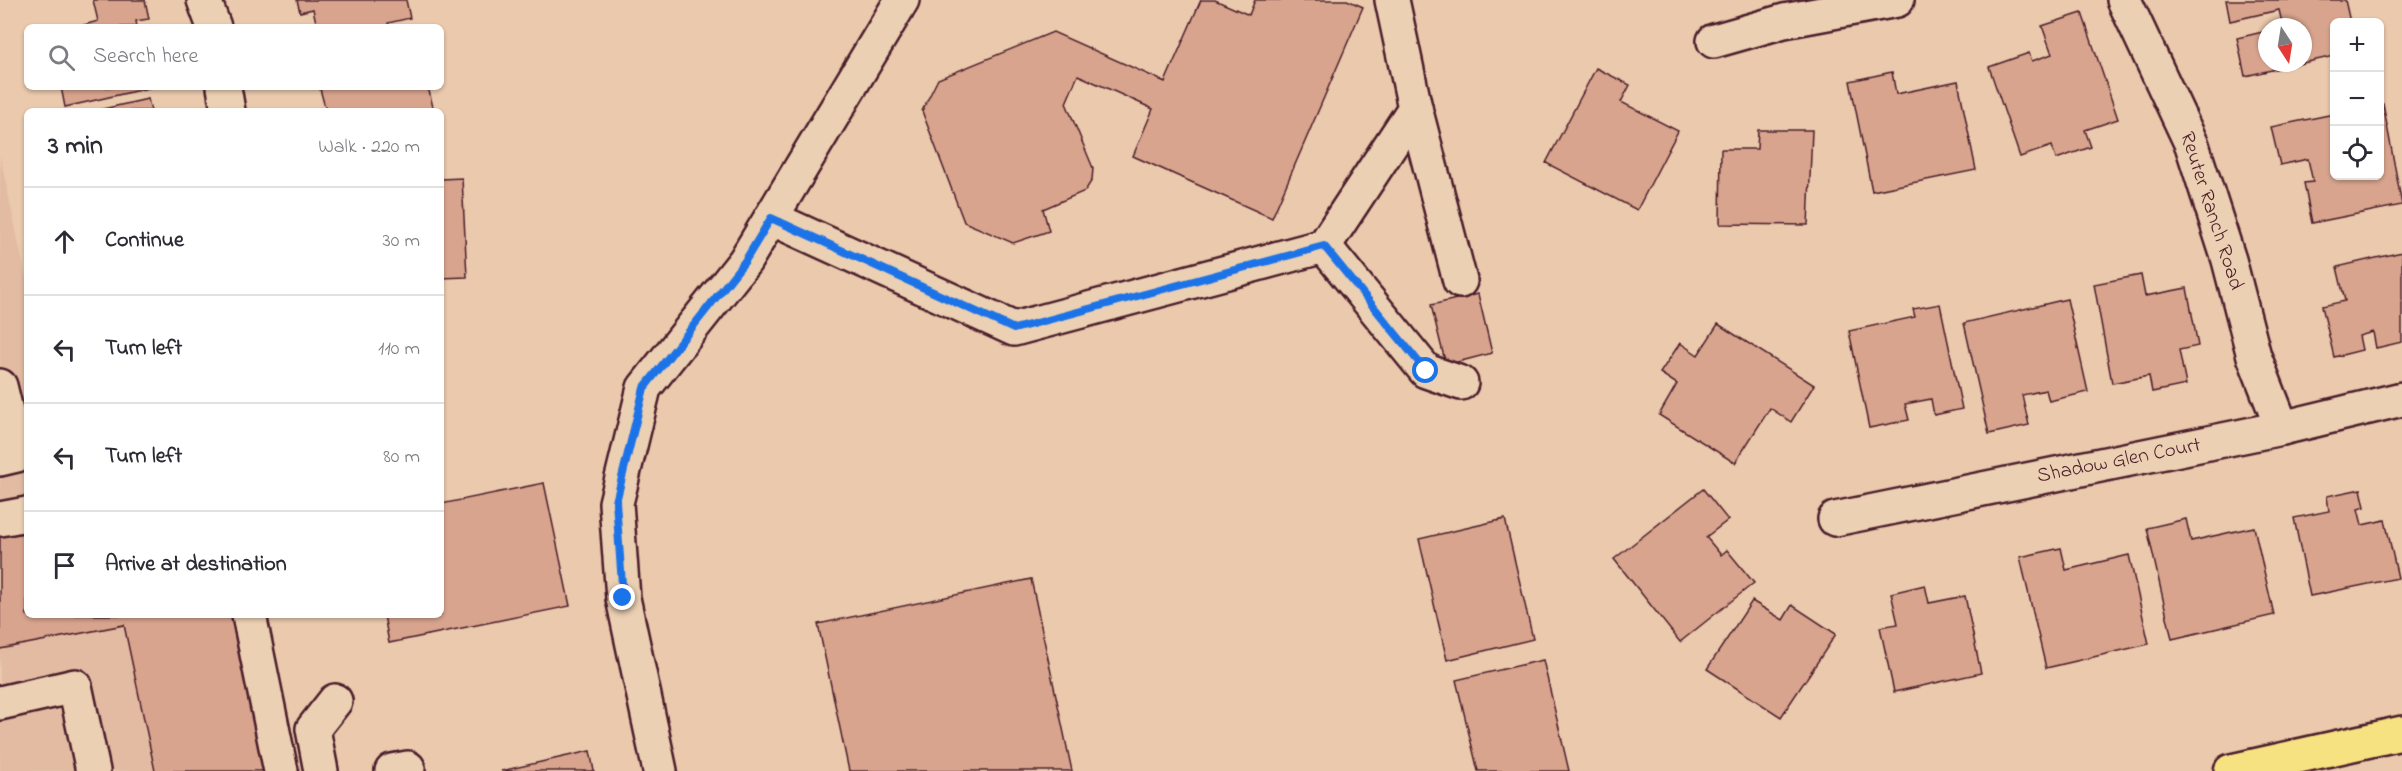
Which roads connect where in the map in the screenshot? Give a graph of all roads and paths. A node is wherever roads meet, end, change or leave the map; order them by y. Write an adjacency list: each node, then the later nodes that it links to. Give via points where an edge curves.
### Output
1 (204, 0): 6 (street)
2 (902, 0): 11 (street)
3 (1392, 0): 10 (street)
4 (1897, 0): 7 (street, via 1784,21)
5 (2124, 0): 17 (street, Reuter Ranch Road, via 2192,145 2229,260 2254,356)
6 (213, 24)
7 (1714, 41)
8 (224, 90): 9 (street)
9 (228, 108)
10 (1415, 108): 12 (street); 13 (street)
11 (771, 218): 12 (street, via 1014,329); 29 (street, via 745,261 644,388 616,502 623,598)
12 (1324, 246): 14 (street, via 1426,371)
13 (1460, 281)
14 (1461, 383)
15 (0, 386): 18 (street, via 17,455)
16 (2402, 399): 17 (street, Shadow Glen Court)
17 (2282, 428): 21 (street, Shadow Glen Court)
18 (0, 459)
19 (24, 515): 20 (street)
20 (0, 519)
21 (1835, 519)
22 (250, 618): 27 (street)
23 (335, 701): 28 (street, via 313,729)
24 (0, 703): 26 (street, via 75,686)
25 (2402, 733): 30 (main road)
26 (93, 771)
27 (281, 771)
28 (321, 771)
29 (660, 771)
30 (2231, 771)

